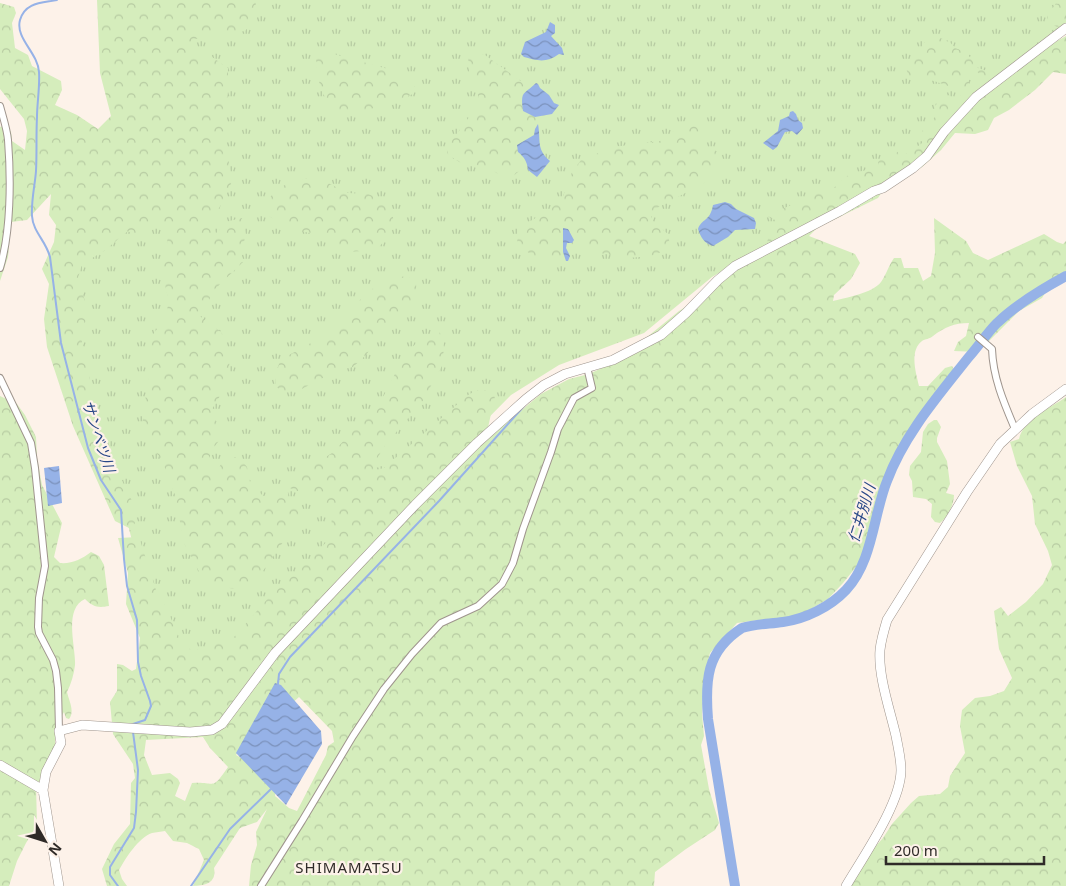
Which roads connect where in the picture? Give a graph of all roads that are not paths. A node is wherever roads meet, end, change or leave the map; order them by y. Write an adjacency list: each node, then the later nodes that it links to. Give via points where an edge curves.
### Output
1 (1066, 28): 5 (street, via 976,97 927,156 913,168 883,188 735,266 661,334 613,360)
2 (0, 106): 3 (street, via 8,138 9,192)
3 (0, 268)
4 (978, 337): 8 (street, via 992,349 1000,394)
5 (586, 367): 9 (street, via 544,385 477,443 275,653 222,724 212,730 190,732 82,725); 13 (street, via 592,388 574,398 558,429 510,571 478,606 441,623 412,654 353,736)
6 (0, 378): 9 (street, via 31,443 45,566 38,626 56,671)
7 (1066, 389): 8 (street)
8 (1015, 429): 14 (street, via 984,467 888,620 881,645 881,668 900,754 900,784 889,811)
9 (59, 731): 11 (street, via 61,743 46,772)
10 (0, 765): 11 (street)
11 (43, 790): 12 (street)
12 (59, 886)
13 (261, 886)
14 (846, 886)

